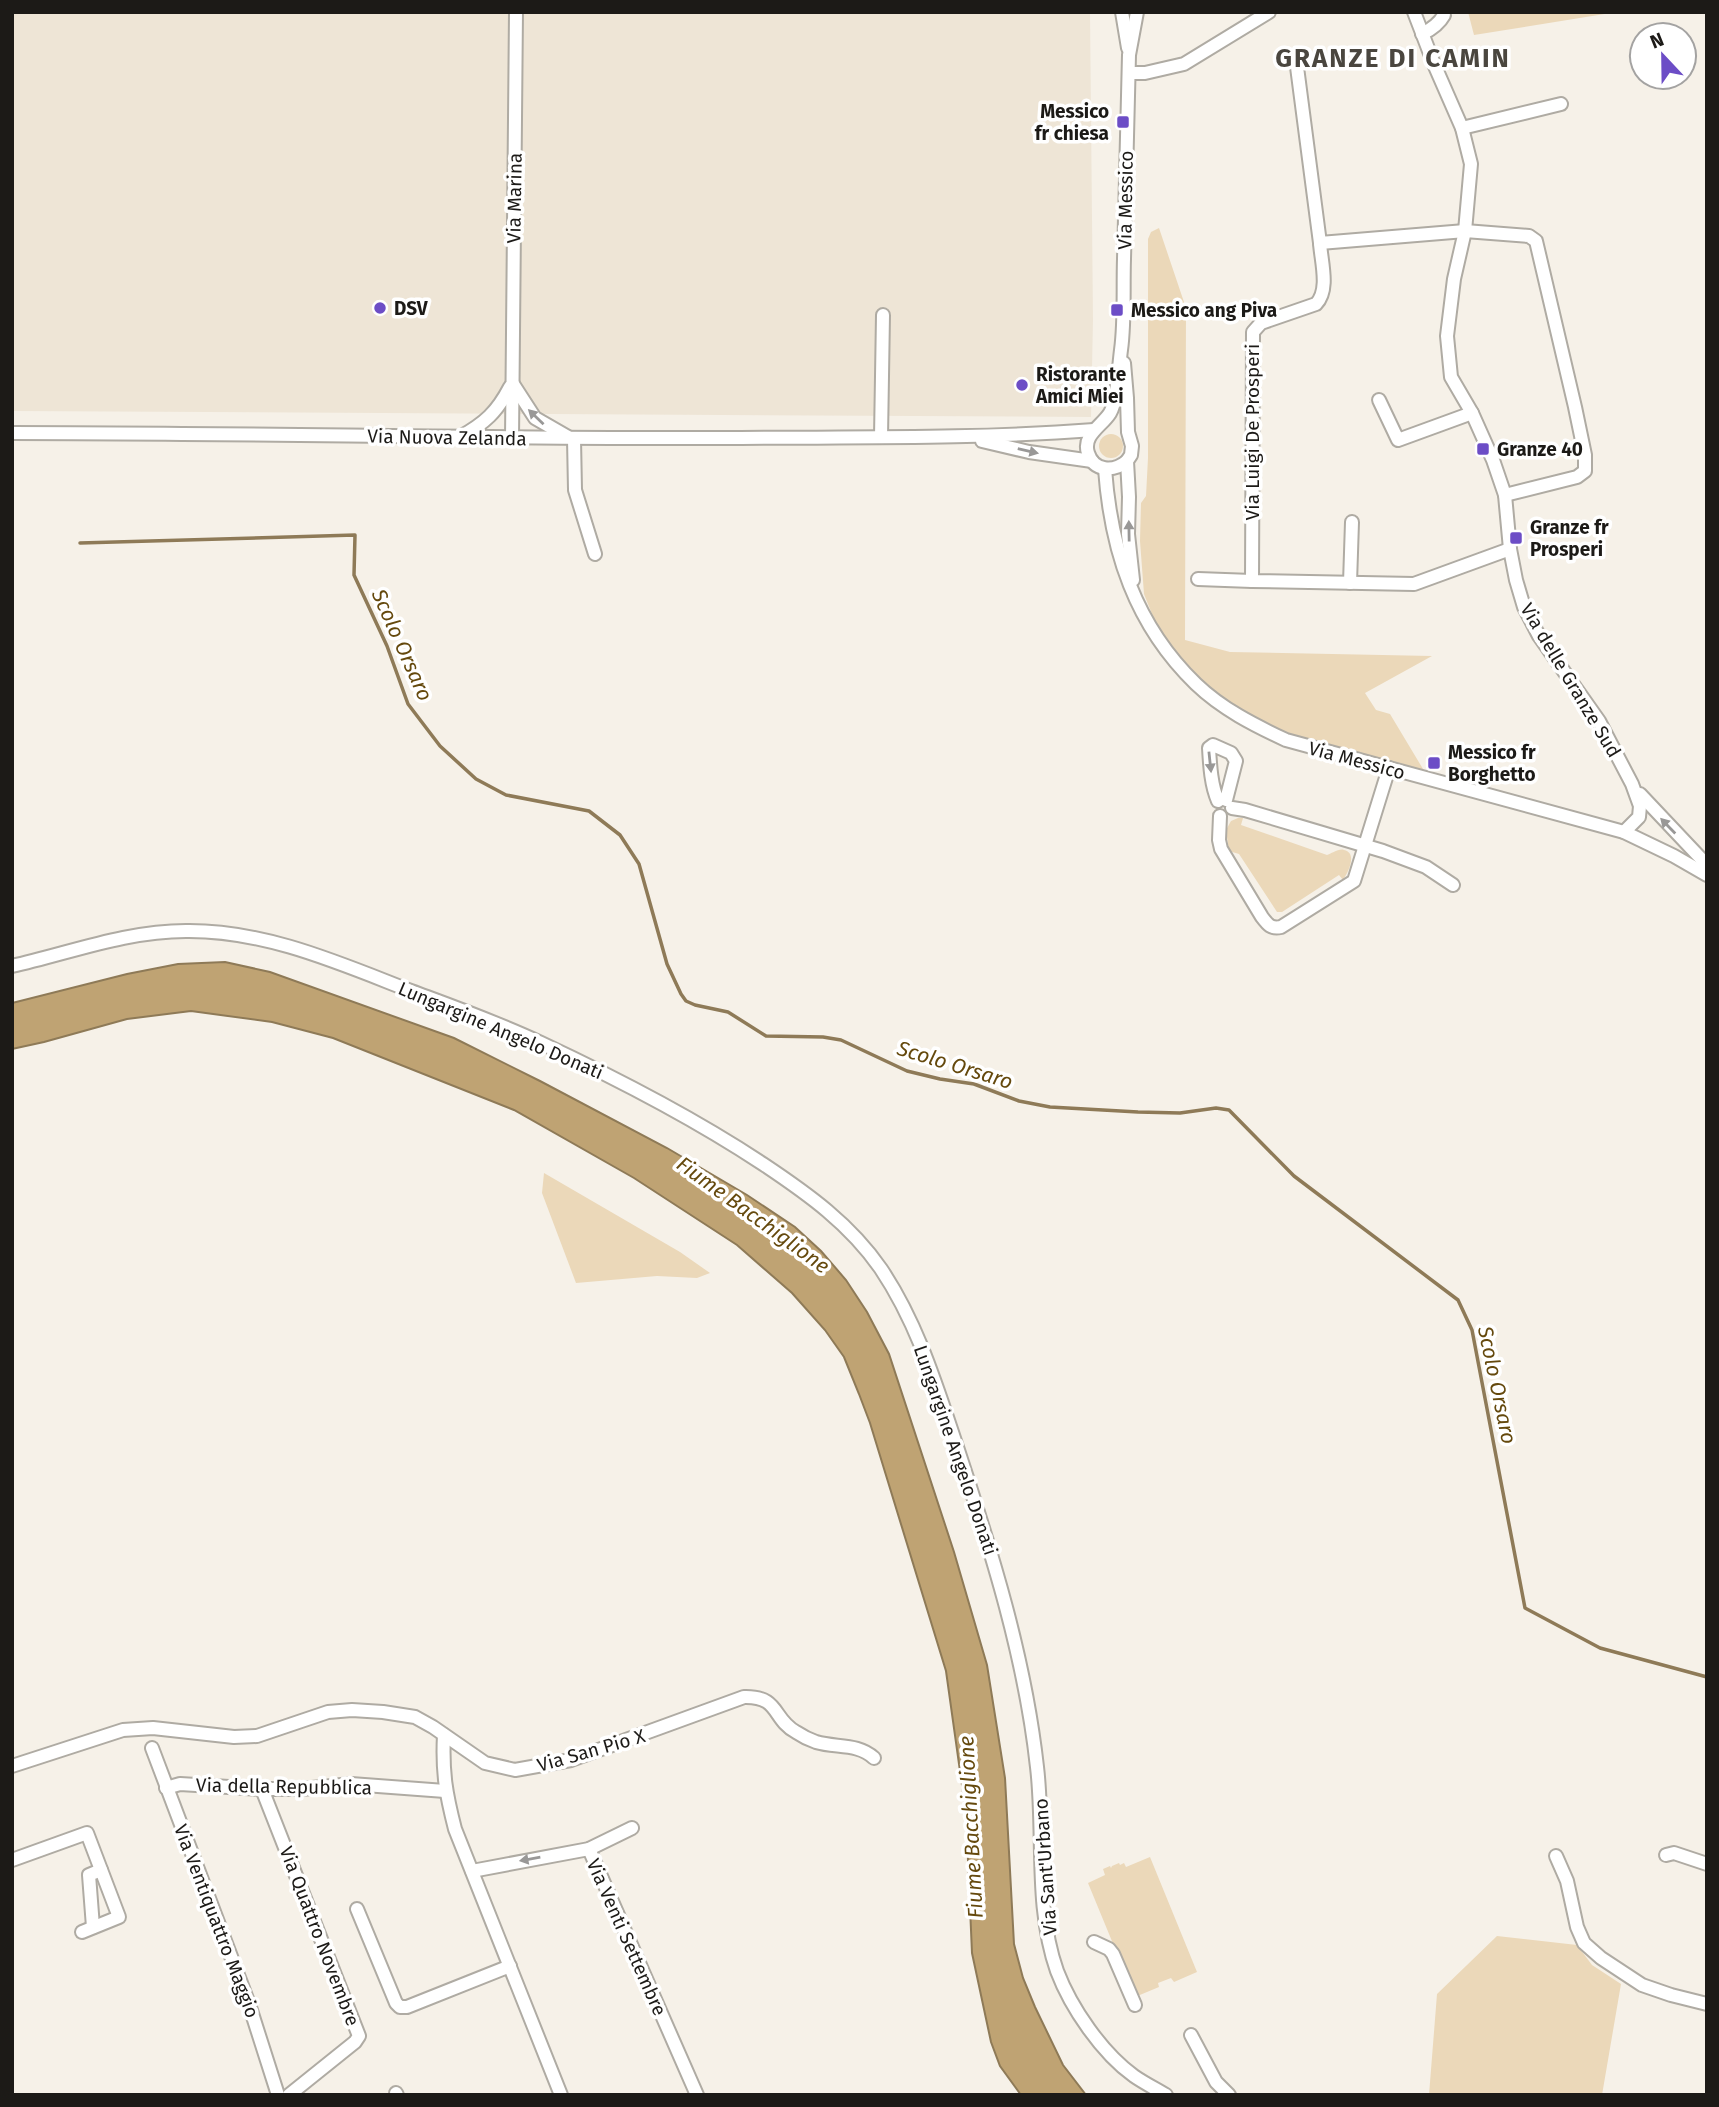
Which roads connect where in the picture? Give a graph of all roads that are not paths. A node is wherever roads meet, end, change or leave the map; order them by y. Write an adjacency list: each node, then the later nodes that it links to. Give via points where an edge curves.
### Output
1 (516, 12): 17 (street, Via Marina)
2 (1122, 12): 8 (street, Via Messico)
3 (1137, 12): 8 (street, Via Messico)
4 (1269, 12): 10 (street, via 1184,64)
5 (1414, 12): 7 (street, Via delle Granze Sud)
6 (1443, 12): 7 (street, via 1441,20)
7 (1422, 33): 12 (street, Via delle Granze Sud)
8 (1129, 55): 10 (street, Via Messico)
9 (1297, 67): 14 (street)
10 (1129, 72): 16 (street, Via Messico)
11 (1561, 104): 12 (street)
12 (1462, 128): 13 (street, Via delle Granze Sud, via 1471,164)
13 (1465, 231): 14 (street); 19 (street, Via delle Granze Sud, via 1447,336 1451,377); 33 (street, via 1529,236 1536,241 1586,455 1585,471 1577,477)
14 (1320, 243): 38 (street, Via Luigi De Prosperi, via 1321,299 1261,323 1253,332)
15 (883, 315): 24 (street)
16 (1122, 346): 20 (street, Via Messico, via 1112,411); 21 (street, Via Messico)
17 (512, 383): 25 (street, via 486,421); 27 (street, Via Marina); 28 (street, one-way to 17, via 535,418)
18 (1380, 400): 19 (street, via 1398,440)
19 (1472, 413): 33 (street, Via delle Granze Sud)
20 (1098, 428): 21 (street, via 1112,424); 23 (street, Via Nuova Zelanda); 30 (street, Via Messico, via 1087,445)
21 (1128, 432): 31 (street, Via Messico, via 1132,446)
22 (12, 433): 25 (street, Via Nuova Zelanda)
23 (1060, 433): 26 (street, Via Nuova Zelanda); 29 (street, via 1056,439)
24 (881, 437): 26 (street, Via Nuova Zelanda); 28 (street, Via Nuova Zelanda)
25 (458, 438): 27 (street, Via Nuova Zelanda)
26 (964, 438): 29 (street, Via Nuova Zelanda, one-way to 29)
27 (512, 439): 28 (street, Via Nuova Zelanda)
28 (573, 439): 36 (street, via 575,490)
29 (1063, 458): 30 (street, Via Nuova Zelanda)
30 (1092, 461): 32 (street)
31 (1127, 461): 32 (street); 40 (street, Via Messico, one-way to 31)
32 (1105, 469): 40 (street, Via Messico, via 1114,538)
33 (1505, 495): 35 (street, Via delle Granze Sud)
34 (1352, 522): 39 (street)
35 (1510, 549): 39 (street, via 1414,584); 42 (street, Via delle Granze Sud, via 1524,607 1599,722)
36 (595, 554)
37 (1198, 579): 38 (street)
38 (1252, 580): 39 (street)
39 (1349, 583)
40 (1135, 599): 41 (street, Via Messico, via 1172,657 1196,685 1222,705 1286,740)
41 (1389, 768): 43 (street, Via Messico); 44 (street)
42 (1632, 785): 43 (street, Via delle Granze Sud, via 1639,817); 45 (street, Via delle Granze Sud, one-way to 42)
43 (1624, 832): 46 (street, Via Messico)
44 (1365, 845): 44 (street, via 1225,803 1214,809 1220,816 1221,849 1262,917 1274,928 1354,881); 47 (street, via 1426,867)
45 (1707, 865)
46 (1707, 875)
47 (1453, 885)
48 (12, 966): 49 (street, Lungargine Angelo Donati, via 138,934 186,931 242,934 305,951 524,1035 596,1069 720,1136 809,1195 880,1268 918,1339 983,1526)
49 (1023, 1677): 75 (street, Via Sant'Urbano, via 1039,1783 1044,1911 1057,1970 1079,2015 1104,2048 1133,2076)
50 (444, 1735): 52 (street, Via San Pio X, via 485,1763 515,1770 571,1760 744,1698 759,1697 770,1703 792,1730 817,1742 861,1749); 53 (street, Via San Pio X, via 415,1717 352,1710 316,1716 257,1736 123,1730); 56 (street)
51 (152, 1748): 54 (street, Via Ventiquattro Maggio)
52 (874, 1758)
53 (12, 1766)
54 (166, 1788): 55 (street, Via della Repubblica, via 180,1784); 71 (street, Via Ventiquattro Maggio, via 249,2004)
55 (262, 1789): 56 (street, Via della Repubblica, via 351,1784); 72 (street, Via Quattro Novembre, via 359,2036)
56 (445, 1791): 64 (street)
57 (632, 1828): 58 (street)
58 (589, 1849): 64 (street, Via Venti Settembre, one-way to 64); 74 (street, Via Venti Settembre)
59 (1666, 1855): 62 (street, via 1674,1853)
60 (1556, 1856): 68 (street, via 1584,1943 1642,1985)
61 (12, 1860): 63 (street, via 87,1833)
62 (1707, 1864)
63 (101, 1870): 63 (street, via 89,1875 87,1930 119,1917)
64 (472, 1871): 67 (street)
65 (357, 1909): 67 (street, via 400,2007)
66 (1094, 1942): 69 (street, via 1113,1954)
67 (510, 1966): 73 (street)
68 (1707, 2004)
69 (1135, 2005)
70 (1191, 2035): 76 (street)
71 (278, 2095)
72 (289, 2095)
73 (561, 2095)
74 (697, 2095)
75 (1166, 2095)
76 (1228, 2095)

